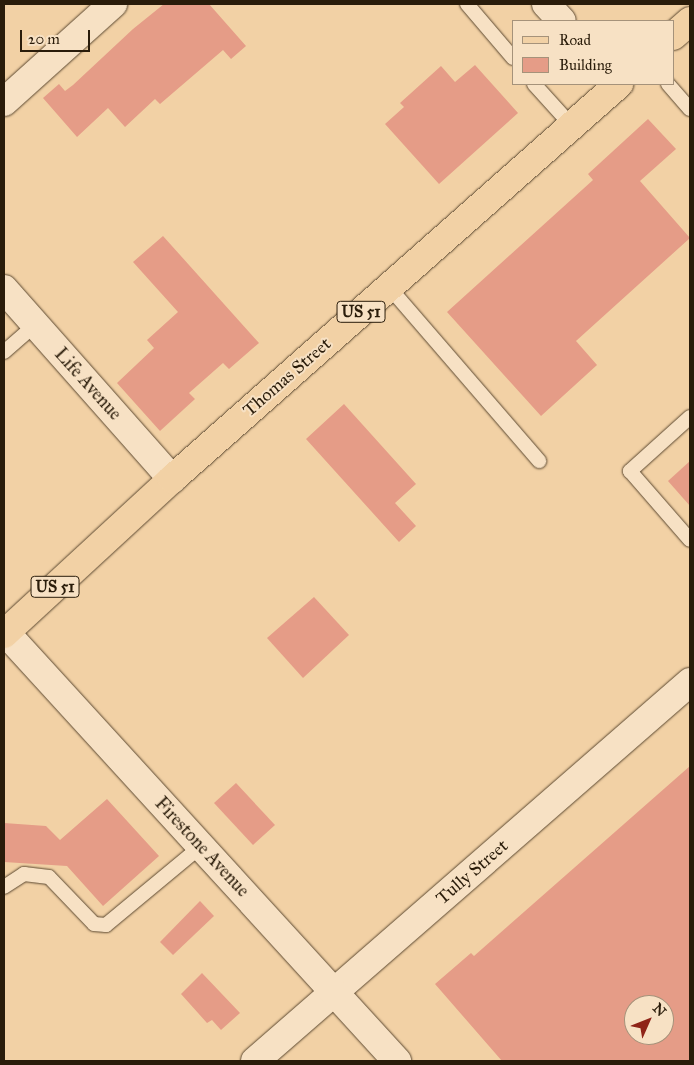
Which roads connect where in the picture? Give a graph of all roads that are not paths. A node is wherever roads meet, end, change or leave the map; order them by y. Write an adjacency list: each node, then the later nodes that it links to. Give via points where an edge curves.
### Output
1 (113, 4): 11 (street)
2 (468, 4): 7 (lane)
3 (546, 4): 4 (street)
4 (561, 20)
5 (690, 21): 6 (main road)
6 (674, 35)
7 (512, 57)
8 (535, 85): 13 (lane)
9 (618, 85): 13 (main road, Thomas Street / US 51)
10 (669, 85): 12 (lane)
11 (4, 102)
12 (690, 109)
13 (572, 126): 14 (main road, Thomas Street / US 51)
14 (389, 286): 19 (lane); 20 (main road, Thomas Street / US 51)
15 (4, 289): 16 (street, Life Avenue)
16 (35, 325): 17 (lane); 20 (street, Life Avenue)
17 (4, 352)
18 (690, 417): 21 (lane, via 630,471)
19 (539, 461)
20 (172, 479): 22 (main road, Thomas Street / US 51)
21 (690, 540)
22 (5, 634): 24 (street, Firestone Avenue)
23 (690, 682): 26 (street, Tully Street)
24 (201, 846): 25 (lane, via 106,925 94,924 49,877 24,874); 26 (street, Firestone Avenue)
25 (4, 887)
26 (334, 991): 27 (street, Tully Street); 28 (street, Firestone Avenue)
27 (255, 1061)
28 (397, 1061)

